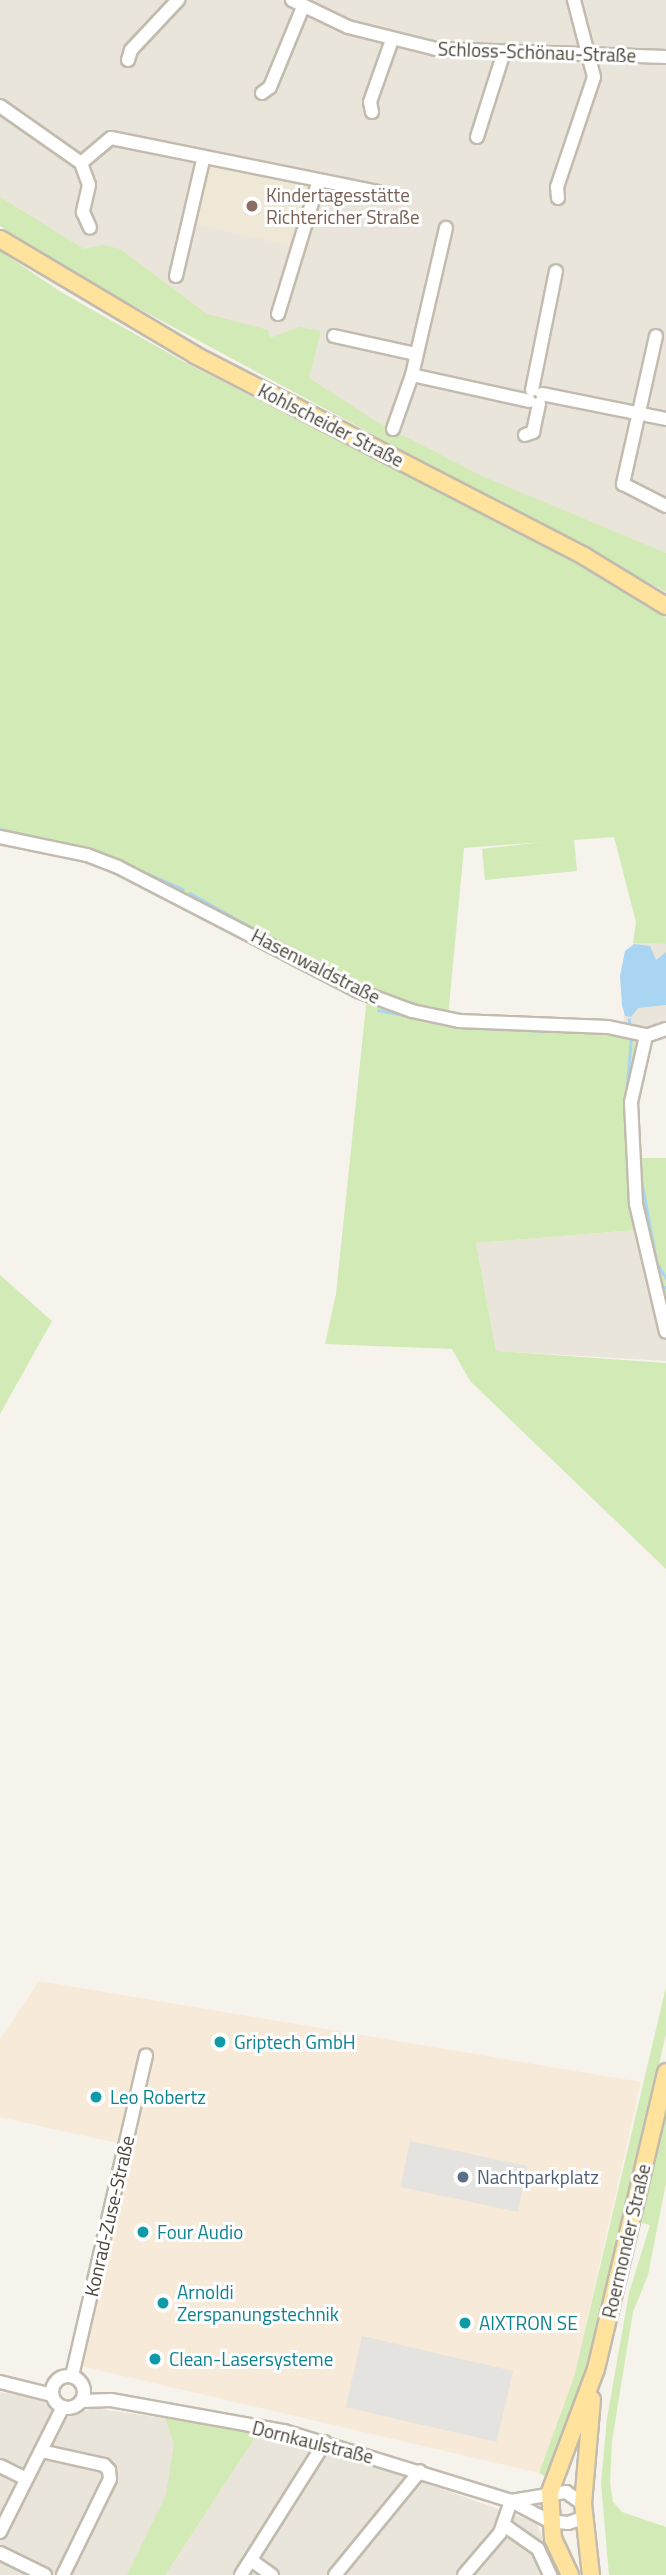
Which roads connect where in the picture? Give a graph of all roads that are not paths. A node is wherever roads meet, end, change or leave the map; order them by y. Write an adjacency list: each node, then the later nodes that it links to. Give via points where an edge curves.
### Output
1 (178, 0): 8 (street, via 131,50)
2 (574, 0): 6 (street)
3 (297, 4): 4 (street, Schloss-Schönau-Straße); 9 (street, via 270,87)
4 (392, 40): 5 (street, Schloss-Schönau-Straße); 11 (street, via 370,102)
5 (503, 55): 6 (street, Schloss-Schönau-Straße); 12 (street)
6 (592, 56): 7 (street, Schloss-Schönau-Straße); 17 (street, via 594,78 557,187)
7 (666, 57)
8 (128, 60)
9 (262, 93)
10 (0, 106): 14 (street)
11 (372, 112)
12 (477, 137)
13 (203, 160): 14 (street, via 111,138); 15 (street); 22 (street)
14 (81, 163): 18 (street, via 89,185 83,212)
15 (318, 183): 16 (street, via 331,180); 23 (street, via 302,247 293,250)
16 (378, 192)
17 (558, 198)
18 (90, 228)
19 (446, 228): 26 (street)
20 (0, 239): 34 (main road, Kohlscheider Straße, via 195,355 584,556)
21 (556, 271): 28 (street)
22 (176, 276)
23 (283, 308)
24 (334, 336): 26 (street)
25 (656, 336): 29 (street)
26 (416, 354): 27 (street)
27 (412, 375): 28 (street); 31 (street)
28 (536, 397): 29 (street); 32 (street, via 533,432)
29 (641, 413): 30 (street); 33 (street, via 623,484)
30 (666, 419)
31 (393, 429)
32 (526, 435)
33 (666, 506)
34 (666, 606)
35 (0, 836): 37 (street, Hasenwaldstraße, via 118,866 358,991 412,1011 459,1021 608,1027)
36 (666, 1029): 37 (street)
37 (647, 1035): 38 (street, via 631,1102 636,1204)
38 (666, 1332)
39 (146, 2055): 42 (street, Konrad-Zuse-Straße)
40 (666, 2072): 41 (main road, Roermonder Straße)
41 (596, 2369): 55 (main road, Roermonder Straße); 57 (main road, Roermonder Straße)
42 (77, 2380): 43 (street); 47 (street, Dornkaulstraße); 48 (street, Konrad-Zuse-Straße)
43 (56, 2381): 45 (street); 46 (street)
44 (0, 2382): 45 (street)
45 (28, 2386): 46 (street)
46 (52, 2395): 49 (street)
47 (111, 2400): 48 (street, Dornkaulstraße); 50 (street, Dornkaulstraße)
48 (82, 2401): 49 (street, Dornkaulstraße)
49 (63, 2407): 51 (street)
50 (326, 2442): 53 (street, Dornkaulstraße); 62 (street)
51 (41, 2452): 54 (street); 64 (street, via 104,2465 109,2470 110,2479)
52 (0, 2466): 54 (street)
53 (420, 2471): 56 (street, Dornkaulstraße); 67 (street)
54 (25, 2478): 60 (street)
55 (550, 2492): 56 (street); 57 (street, via 566,2492); 58 (main road, Roermonder Straße)
56 (511, 2501): 58 (street, Dornkaulstraße); 59 (street)
57 (583, 2511): 58 (street, via 568,2523); 71 (main road, Roermonder Straße)
58 (549, 2521): 70 (main road, Roermonder Straße)
59 (504, 2525): 68 (street); 69 (street, via 538,2549)
60 (0, 2532)
61 (0, 2553): 63 (street)
62 (251, 2560): 65 (street); 66 (street)
63 (45, 2575)
64 (63, 2575)
65 (241, 2575)
66 (272, 2575)
67 (335, 2575)
68 (464, 2575)
69 (550, 2575)
70 (570, 2575)
71 (591, 2575)

